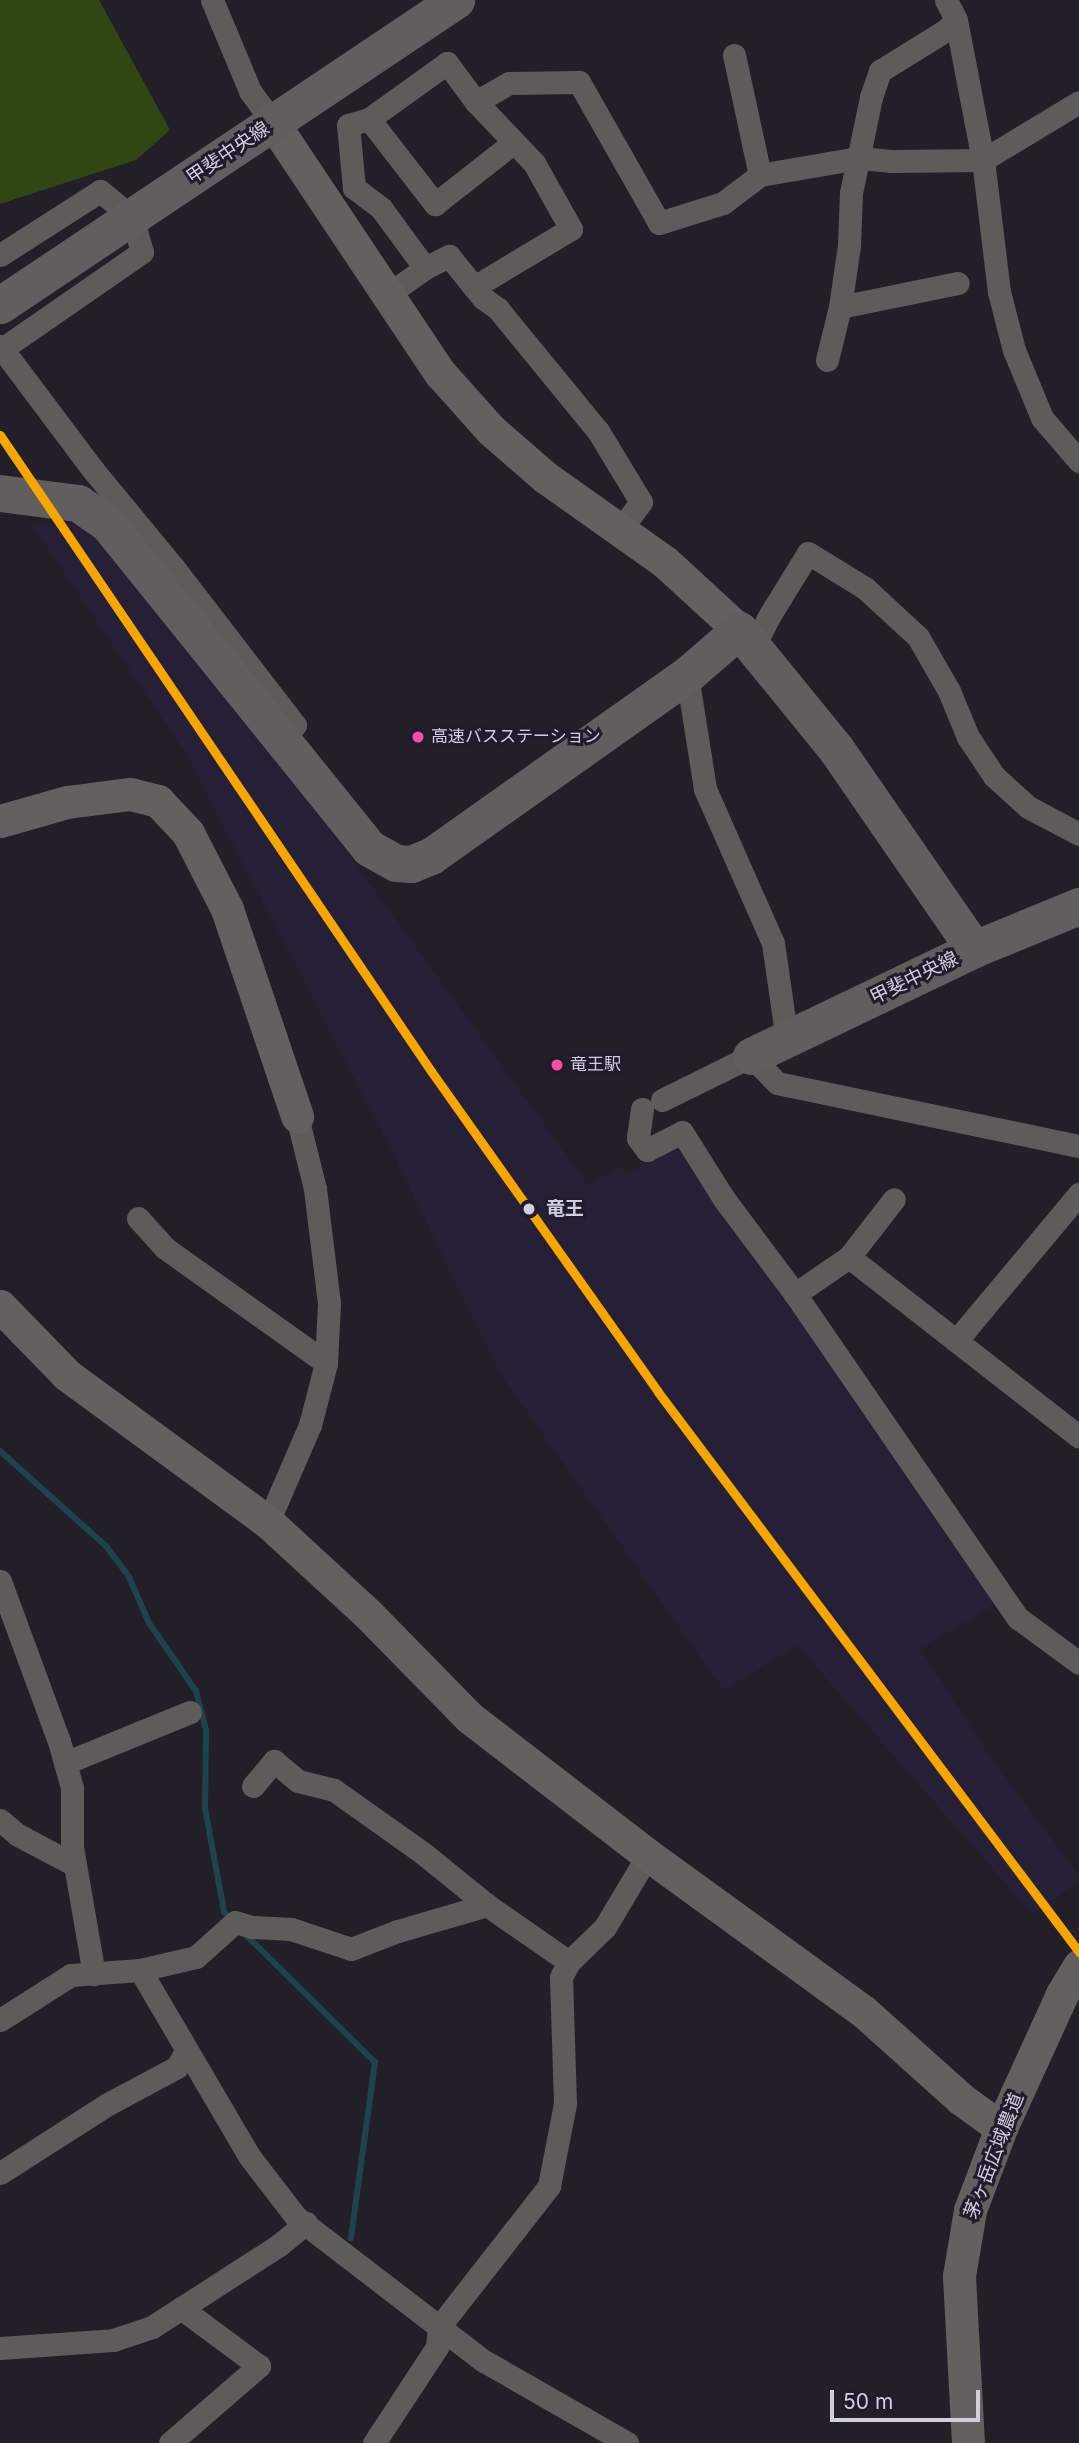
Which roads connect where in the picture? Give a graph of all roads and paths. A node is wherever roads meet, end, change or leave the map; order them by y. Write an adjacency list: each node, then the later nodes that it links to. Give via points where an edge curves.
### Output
1 (212, 0): 8 (street, via 250,91)
2 (456, 0): 8 (main road, 甲斐中央線)
3 (951, 10): 10 (street, via 946,30 880,71); 11 (street)
4 (734, 55): 12 (street)
5 (476, 102): 7 (street, via 447,63); 9 (street); 12 (street, via 509,83 579,82 659,223 723,204)
6 (1079, 102): 11 (street)
7 (369, 119): 9 (street, via 435,204); 15 (street, via 348,125 354,188 381,208)
8 (273, 123): 13 (main road, 甲斐中央線); 18 (street)
9 (514, 142): 17 (street, via 534,163 571,229)
10 (858, 158): 11 (street); 12 (street); 20 (street, via 850,193 849,245)
11 (983, 160): 23 (street, via 999,292 1014,350 1042,418)
12 (760, 175)
13 (132, 217): 14 (street, via 100,191); 19 (main road, 甲斐中央線); 21 (street, via 142,252)
14 (0, 255)
15 (425, 268): 17 (street, via 449,256); 18 (street)
16 (958, 283): 20 (street)
17 (474, 287): 25 (street, via 498,309 598,431 641,502)
18 (387, 295): 25 (street, via 440,373 491,430)
19 (0, 304)
20 (840, 307): 22 (street)
21 (1, 347): 28 (street, via 295,725)
22 (827, 360)
23 (1079, 461)
24 (0, 493): 28 (main road, via 78,503 107,523)
25 (618, 532): 26 (street, via 665,562)
26 (747, 638): 27 (main road); 30 (street, via 768,618 808,553 865,588 918,637 993,776 1050,821); 32 (main road, via 836,749)
27 (687, 675): 28 (main road, via 431,856 411,864 396,863 369,848); 33 (street, via 705,789 773,943)
28 (281, 737)
29 (0, 821): 35 (street, via 67,802 130,794 158,801 188,833 227,909)
30 (1077, 828)
31 (1079, 906): 32 (main road, 甲斐中央線)
32 (974, 949): 33 (main road, 甲斐中央線)
33 (787, 1040): 34 (main road, 甲斐中央線)
34 (751, 1056): 36 (street, via 777,1083); 41 (street, via 652,1104 638,1138 647,1150 682,1132 724,1199)
35 (297, 1116): 44 (street, via 315,1189 329,1303)
36 (1079, 1146)
37 (1079, 1194): 43 (street)
38 (894, 1199): 40 (street)
39 (138, 1218): 44 (street, via 165,1248)
40 (849, 1257): 41 (street); 43 (street)
41 (795, 1294): 48 (street, via 1018,1618)
42 (0, 1306): 46 (street, via 66,1376)
43 (956, 1340): 45 (street)
44 (326, 1363): 46 (street, via 310,1425)
45 (1079, 1437)
46 (268, 1522): 53 (street, via 368,1614 470,1718)
47 (0, 1581): 50 (street)
48 (1079, 1663)
49 (190, 1712): 50 (street)
50 (65, 1763): 54 (street, via 72,1788)
51 (253, 1786): 55 (street, via 274,1761 298,1781 334,1790)
52 (0, 1820): 54 (street)
53 (648, 1855): 56 (street, via 605,1927); 62 (street, via 863,2011 961,2099)
54 (75, 1866): 59 (street)
55 (487, 1905): 56 (street); 58 (street, via 351,1949 291,1929 230,1927 196,1957)
56 (569, 1962): 66 (street, via 561,1977 565,2104 549,2186)
57 (1079, 1966): 62 (street, 茅ヶ岳広域農道)
58 (139, 1970): 59 (street); 61 (street)
59 (94, 1974): 60 (street, via 71,1975)
60 (0, 2020)
61 (186, 2051): 63 (street, via 177,2067 108,2104); 64 (street, via 249,2155)
62 (1001, 2128): 71 (street, 茅ヶ岳広域農道, via 970,2210 959,2276)
63 (0, 2173)
64 (306, 2224): 65 (street); 66 (street)
65 (181, 2308): 67 (street, via 152,2327 113,2340); 68 (street, via 259,2367)
66 (439, 2327): 69 (street, via 437,2347); 70 (street, via 484,2361)
67 (0, 2348)
68 (170, 2443)
69 (374, 2443)
70 (627, 2443)
71 (968, 2443)

